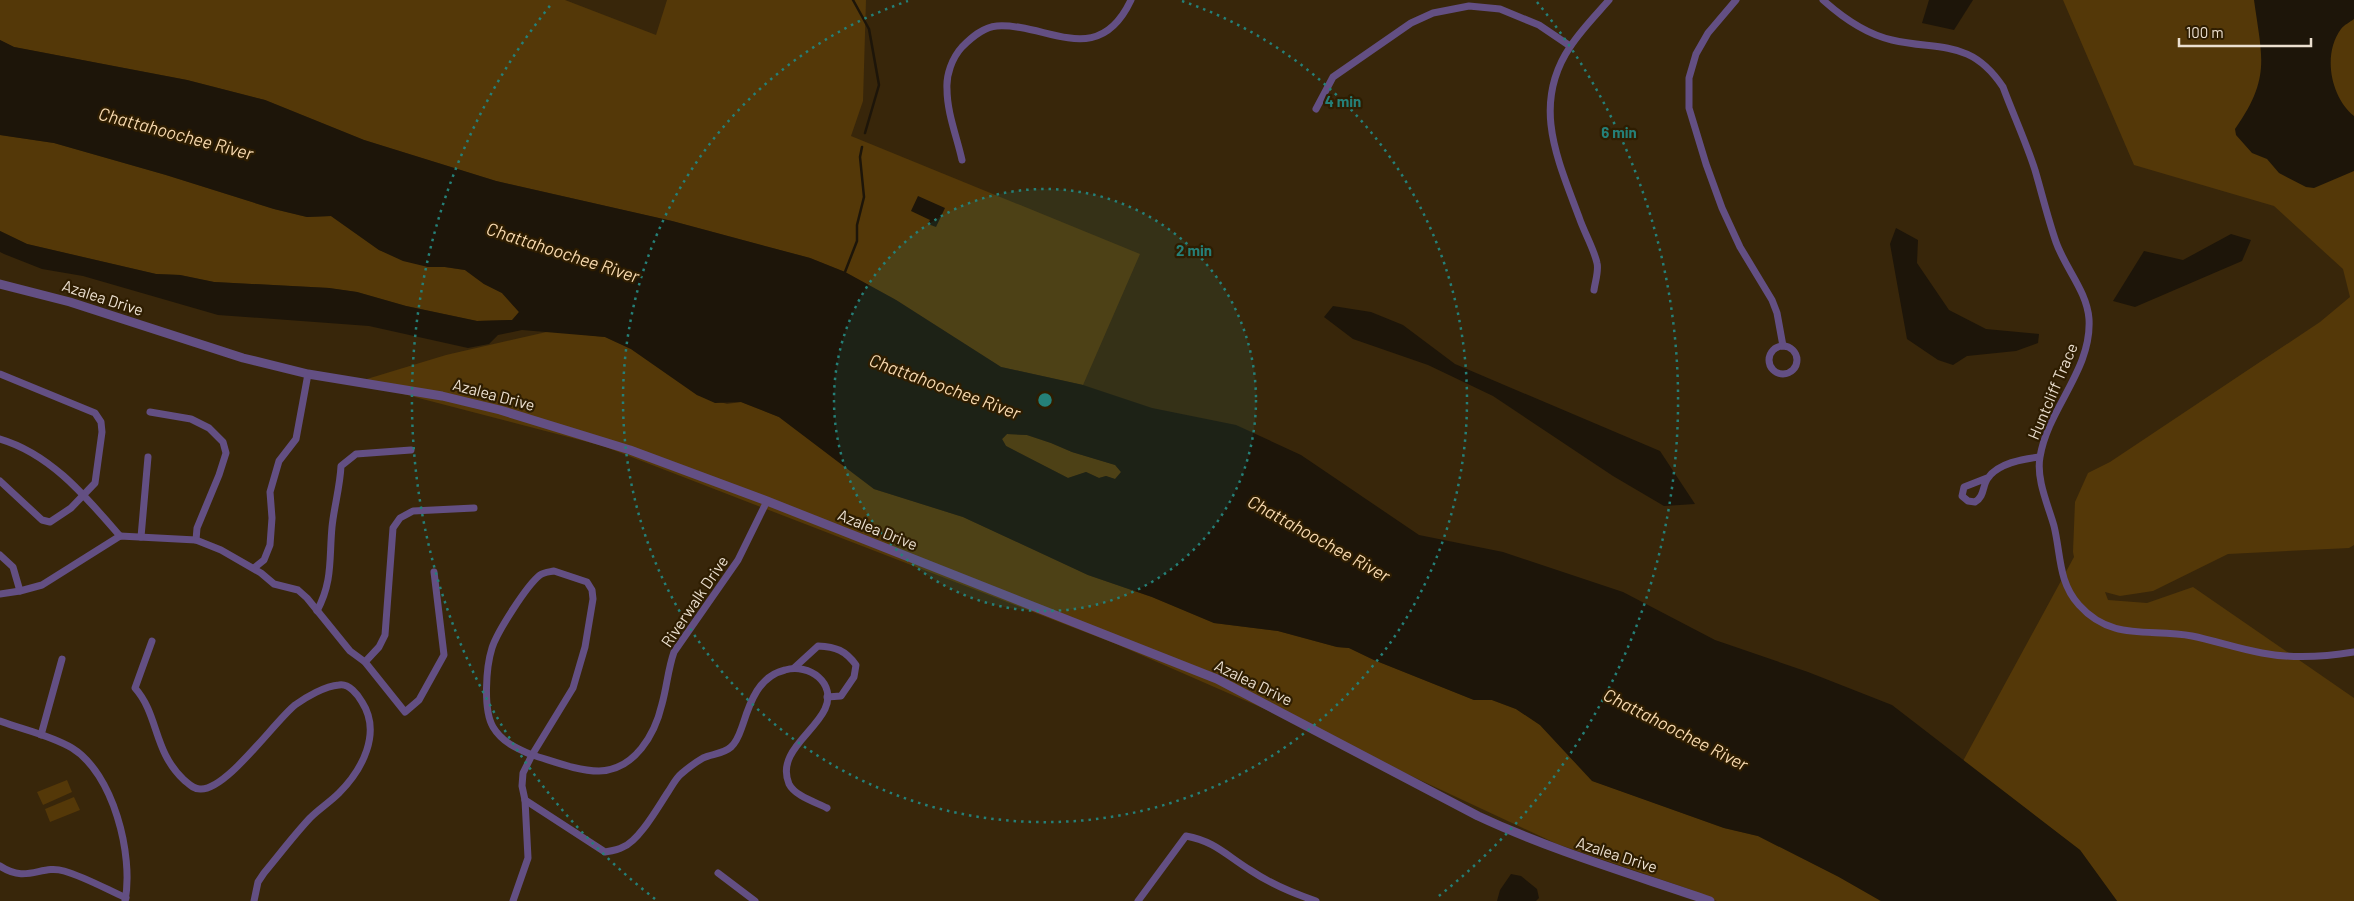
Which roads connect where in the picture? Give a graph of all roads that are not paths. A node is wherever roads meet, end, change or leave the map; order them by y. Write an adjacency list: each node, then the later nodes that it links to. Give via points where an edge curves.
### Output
1 (1131, 0): 7 (street, via 1115,23 1090,38 1066,39 996,26 967,42 952,62 947,87)
2 (1609, 0): 5 (street)
3 (1736, 0): 10 (street, via 1708,33 1696,54 1689,78 1689,108 1722,208 1740,248 1772,300)
4 (1823, 0): 17 (street, Huntcliff Trace, via 1857,26 1874,34 1973,55 2003,87 2034,168 2056,244 2082,295 2089,318 2084,355 2050,425)
5 (1570, 46): 6 (street, via 1539,25 1500,9 1469,6 1433,13 1410,23 1333,77); 9 (street, via 1553,86 1550,128 1555,151 1598,264)
6 (1316, 109)
7 (962, 160)
8 (0, 284): 12 (street, Azalea Drive, via 70,302 243,358)
9 (1594, 290)
10 (1783, 346): 10 (street, via 1792,349 1797,357 1796,366 1785,374 1776,372 1769,361 1771,352)
11 (0, 374): 20 (street, via 95,414 101,422 95,482)
12 (308, 374): 21 (street, Azalea Drive, via 442,396 500,410 630,450); 27 (street, via 296,439 279,461 270,492 270,545 264,560)
13 (150, 412): 25 (street, via 191,419 209,428 223,442 226,453 197,528)
14 (0, 439): 20 (street, via 32,451)
15 (411, 450): 31 (street, via 356,454 342,466 332,527 330,577)
16 (148, 456): 24 (street)
17 (2039, 457): 18 (street, via 2011,463); 33 (street, Huntcliff Trace, via 2043,492 2054,529 2060,569 2067,588 2091,617 2125,632 2191,636 2280,656 2308,657)
18 (1987, 478)
19 (0, 481): 20 (street, via 42,520 50,522)
20 (83, 495): 23 (street)
21 (767, 501): 40 (street, Riverwalk Drive, via 738,560 674,652 659,717 638,753 621,765 599,771); 51 (street, Azalea Drive, via 1218,679 1522,836)
22 (474, 508): 35 (street, via 413,511 400,518 393,528 385,635)
23 (120, 536): 24 (street); 29 (street, via 42,585)
24 (141, 537): 25 (street)
25 (196, 540): 27 (street)
26 (0, 555): 29 (street, via 13,567)
27 (254, 568): 31 (street, via 274,584 298,590)
28 (434, 572): 35 (street, via 444,654 419,700 405,712)
29 (20, 591): 30 (street)
30 (0, 594)
31 (316, 611): 35 (street, via 350,651)
32 (152, 641): 46 (street, via 135,688 145,702 165,756 177,773 200,790 230,772 284,715 310,696 339,684 346,685 367,712 369,743 360,765 346,785 311,817 264,873 258,882)
33 (2354, 652)
34 (62, 659): 39 (street)
35 (365, 662)
36 (794, 668): 37 (street, via 810,670 817,675 826,687); 37 (street, via 818,646 837,648 848,654 856,665 854,677 841,696); 41 (street, via 778,672 759,688 739,737 731,747 703,758 680,775 625,847 605,852)
37 (827, 697): 42 (street, via 825,710 792,753 787,772 789,784 796,792)
38 (0, 721): 39 (street)
39 (41, 735): 45 (street, via 60,741 80,754 104,783 122,840)
40 (532, 755): 40 (street, via 501,738 492,725 487,711 488,668 500,630 530,587 542,574 554,571 587,582 593,599 585,648 573,688); 41 (street, via 523,773)
41 (526, 800): 47 (street, via 528,858)
42 (827, 808)
43 (0, 866): 45 (street, via 20,874 64,870)
44 (718, 872): 48 (street)
45 (125, 899)
46 (254, 901)
47 (513, 901)
48 (755, 901)
49 (1138, 901): 50 (street, via 1186,836 1220,848 1285,891)
50 (1316, 901)
51 (1710, 901)

